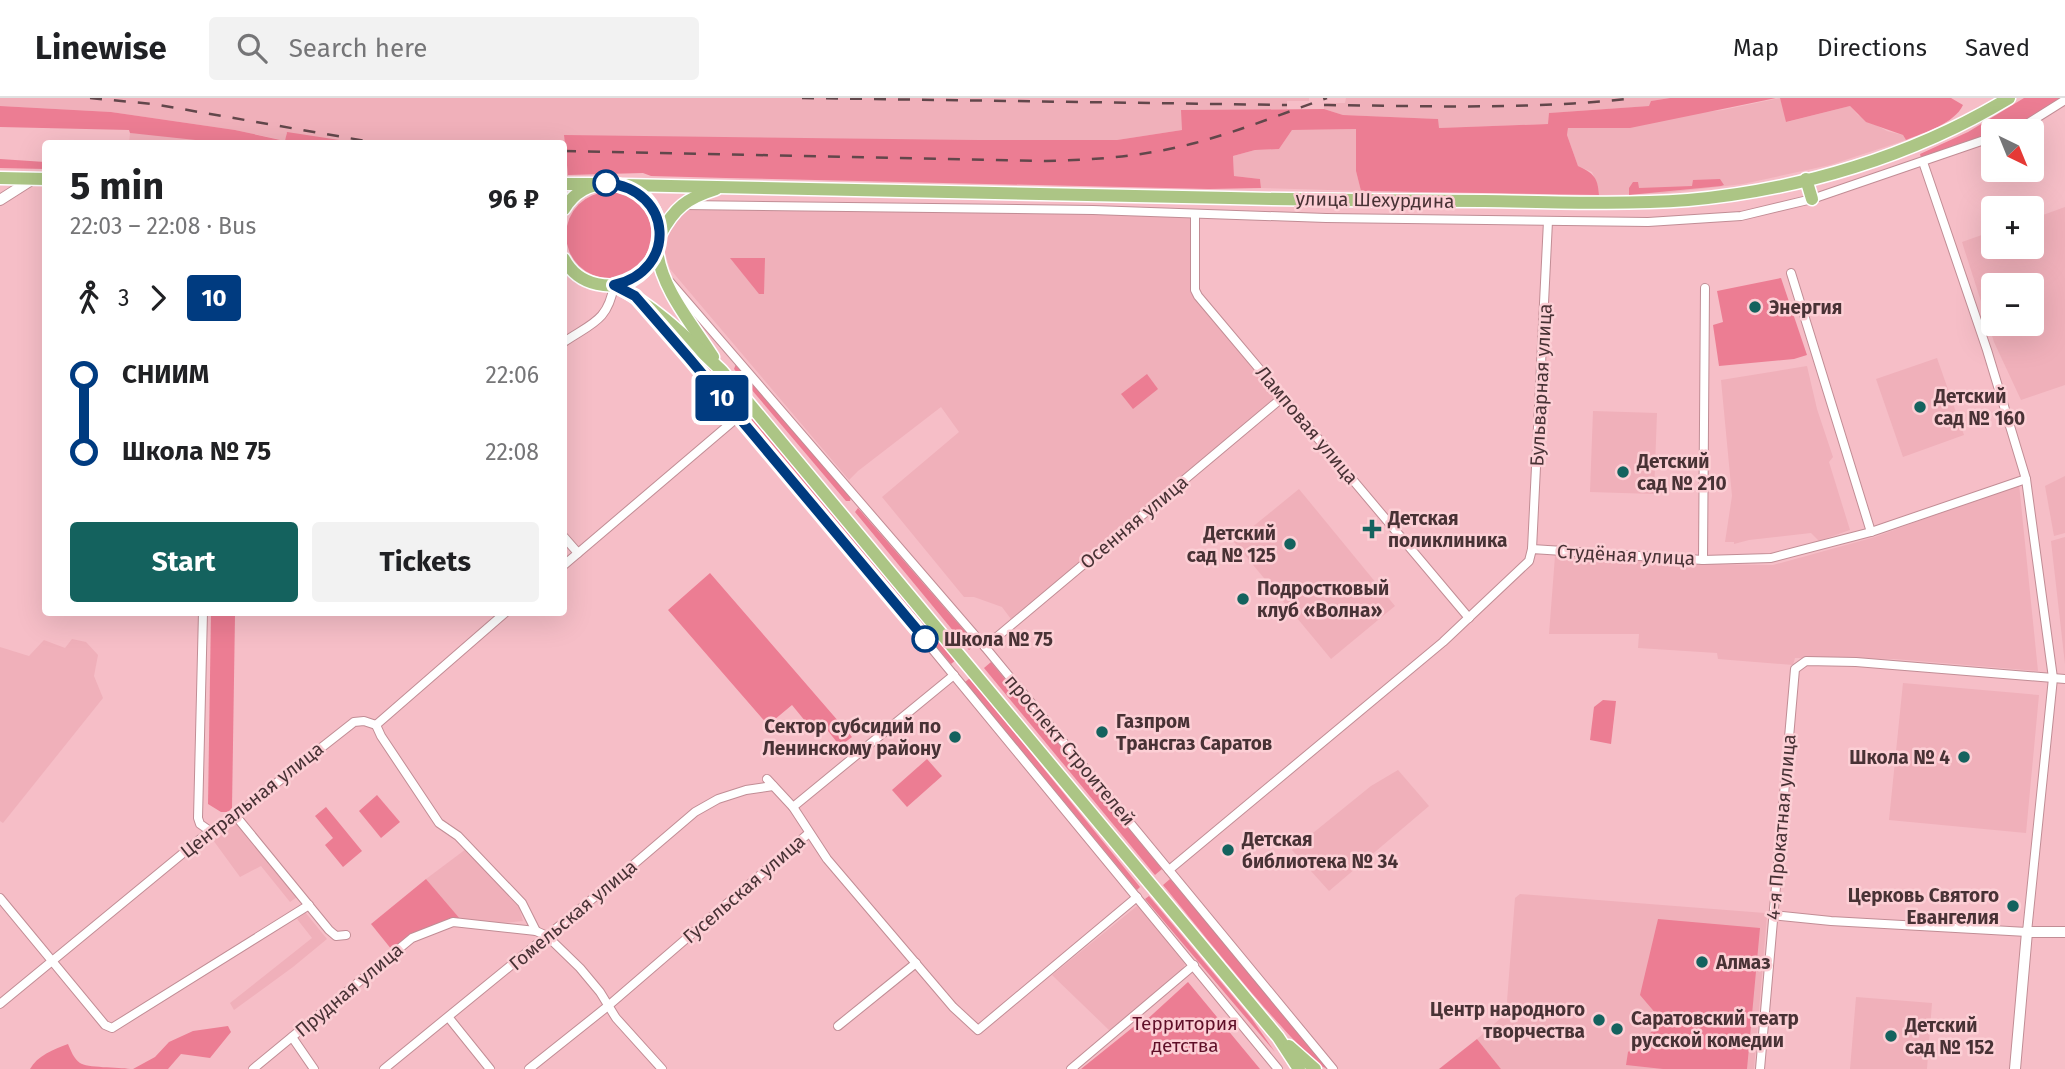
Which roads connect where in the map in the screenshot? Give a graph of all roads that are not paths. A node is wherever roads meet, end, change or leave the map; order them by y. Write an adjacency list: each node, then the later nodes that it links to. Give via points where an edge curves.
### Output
1 (2009, 98): 8 (main road, улица Шехурдина, via 1908,149)
2 (2065, 100): 3 (street)
3 (2035, 119)
4 (1981, 140): 5 (street)
5 (1923, 162): 13 (street); 31 (street)
6 (0, 178): 7 (main road)
7 (39, 179): 14 (street)
8 (1806, 179): 12 (main road, улица Шехурдина, via 1690,200 1620,203); 13 (main road)
9 (567, 184): 10 (main road)
10 (596, 184): 11 (main road, улица Шехурдина); 16 (main road, via 578,193)
11 (623, 185): 12 (main road, улица Шехурдина); 19 (main road, via 649,203)
12 (723, 187): 15 (main road, улица Шехурдина)
13 (1812, 199): 18 (street, via 1741,216 1648,222)
14 (0, 200)
15 (681, 204): 17 (street); 19 (main road)
16 (567, 206)
17 (1195, 215): 18 (street); 29 (street, Ламповая улица, via 1195,290)
18 (1548, 221): 34 (street, Бульварная улица)
19 (660, 236): 20 (main road)
20 (657, 250): 23 (main road, проспект Строителей); 24 (main road, via 638,276)
21 (567, 266): 24 (main road, проспект Строителей, via 591,283)
22 (1791, 273): 32 (street)
23 (665, 277): 28 (main road, проспект Строителей); 41 (street, проспект Строителей)
24 (614, 285): 26 (main road, проспект Строителей); 27 (street, via 611,306)
25 (1705, 288): 36 (street)
26 (635, 296): 28 (main road, проспект Строителей); 30 (street, проспект Строителей)
27 (567, 340)
28 (722, 371): 68 (main road, проспект Строителей)
29 (1283, 397): 40 (street, Ламповая улица); 41 (street, Осенняя улица)
30 (738, 417): 35 (street); 42 (street, проспект Строителей)
31 (2026, 479): 32 (street, Студёная улица); 43 (street)
32 (1871, 532): 36 (street, Студёная улица, via 1771,558)
33 (567, 541): 35 (street)
34 (1532, 549): 36 (street, Студёная улица); 40 (street, Студёная улица, via 1529,561)
35 (578, 554): 37 (street)
36 (1703, 559)
37 (567, 563)
38 (203, 616): 48 (street, via 198,818)
39 (501, 616): 45 (street)
40 (1469, 618): 50 (street, Студёная улица)
41 (985, 647): 50 (street, проспект Строителей)
42 (954, 675): 46 (street, Гусельская улица); 51 (street, проспект Строителей)
43 (2053, 678): 44 (street); 54 (street, 4-я Прокатная улица, via 1856,662 1807,662 1795,669); 56 (street)
44 (2065, 679)
45 (376, 725): 47 (street, Центральная улица, via 354,722); 55 (street, via 439,823 458,836 522,903)
46 (793, 807): 49 (street, Гусельская улица); 59 (street, Гомельская улица, via 770,782 718,799 695,812)
47 (235, 816): 48 (street, Центральная улица); 53 (street)
48 (210, 831): 60 (street, Центральная улица)
49 (809, 833): 61 (street); 64 (street, Гусельская улица)
50 (1169, 870): 79 (street, проспект Строителей)
51 (1137, 897): 61 (street, via 978,1030); 62 (street, проспект Строителей)
52 (0, 898): 60 (street)
53 (309, 905): 58 (street, via 336,936); 60 (street, via 112,1028)
54 (1772, 915): 56 (street); 80 (street, 4-я Прокатная улица)
55 (536, 931): 59 (street, Прудная улица); 67 (street, Прудная улица, via 453,922 412,938)
56 (2027, 932): 57 (street); 81 (street)
57 (2065, 932)
58 (346, 935)
59 (547, 936): 64 (street, Прудная улица, via 580,968); 65 (street, Гомельская улица)
60 (52, 960): 63 (street, Центральная улица)
61 (916, 963): 66 (street)
62 (1194, 965): 75 (street); 76 (street, проспект Строителей)
63 (0, 1004)
64 (608, 1006): 73 (street, Гусельская улица); 74 (street, Прудная улица)
65 (449, 1018): 71 (street, Гомельская улица); 72 (street)
66 (838, 1026)
67 (292, 1037): 69 (street, Прудная улица); 70 (street)
68 (1278, 1037): 77 (main road, проспект Строителей); 78 (main road, проспект Строителей)
69 (253, 1069)
70 (314, 1069)
71 (384, 1069)
72 (490, 1069)
73 (528, 1069)
74 (662, 1069)
75 (1071, 1069)
76 (1278, 1069)
77 (1298, 1069)
78 (1315, 1069)
79 (1333, 1069)
80 (1760, 1069)
81 (2015, 1069)

